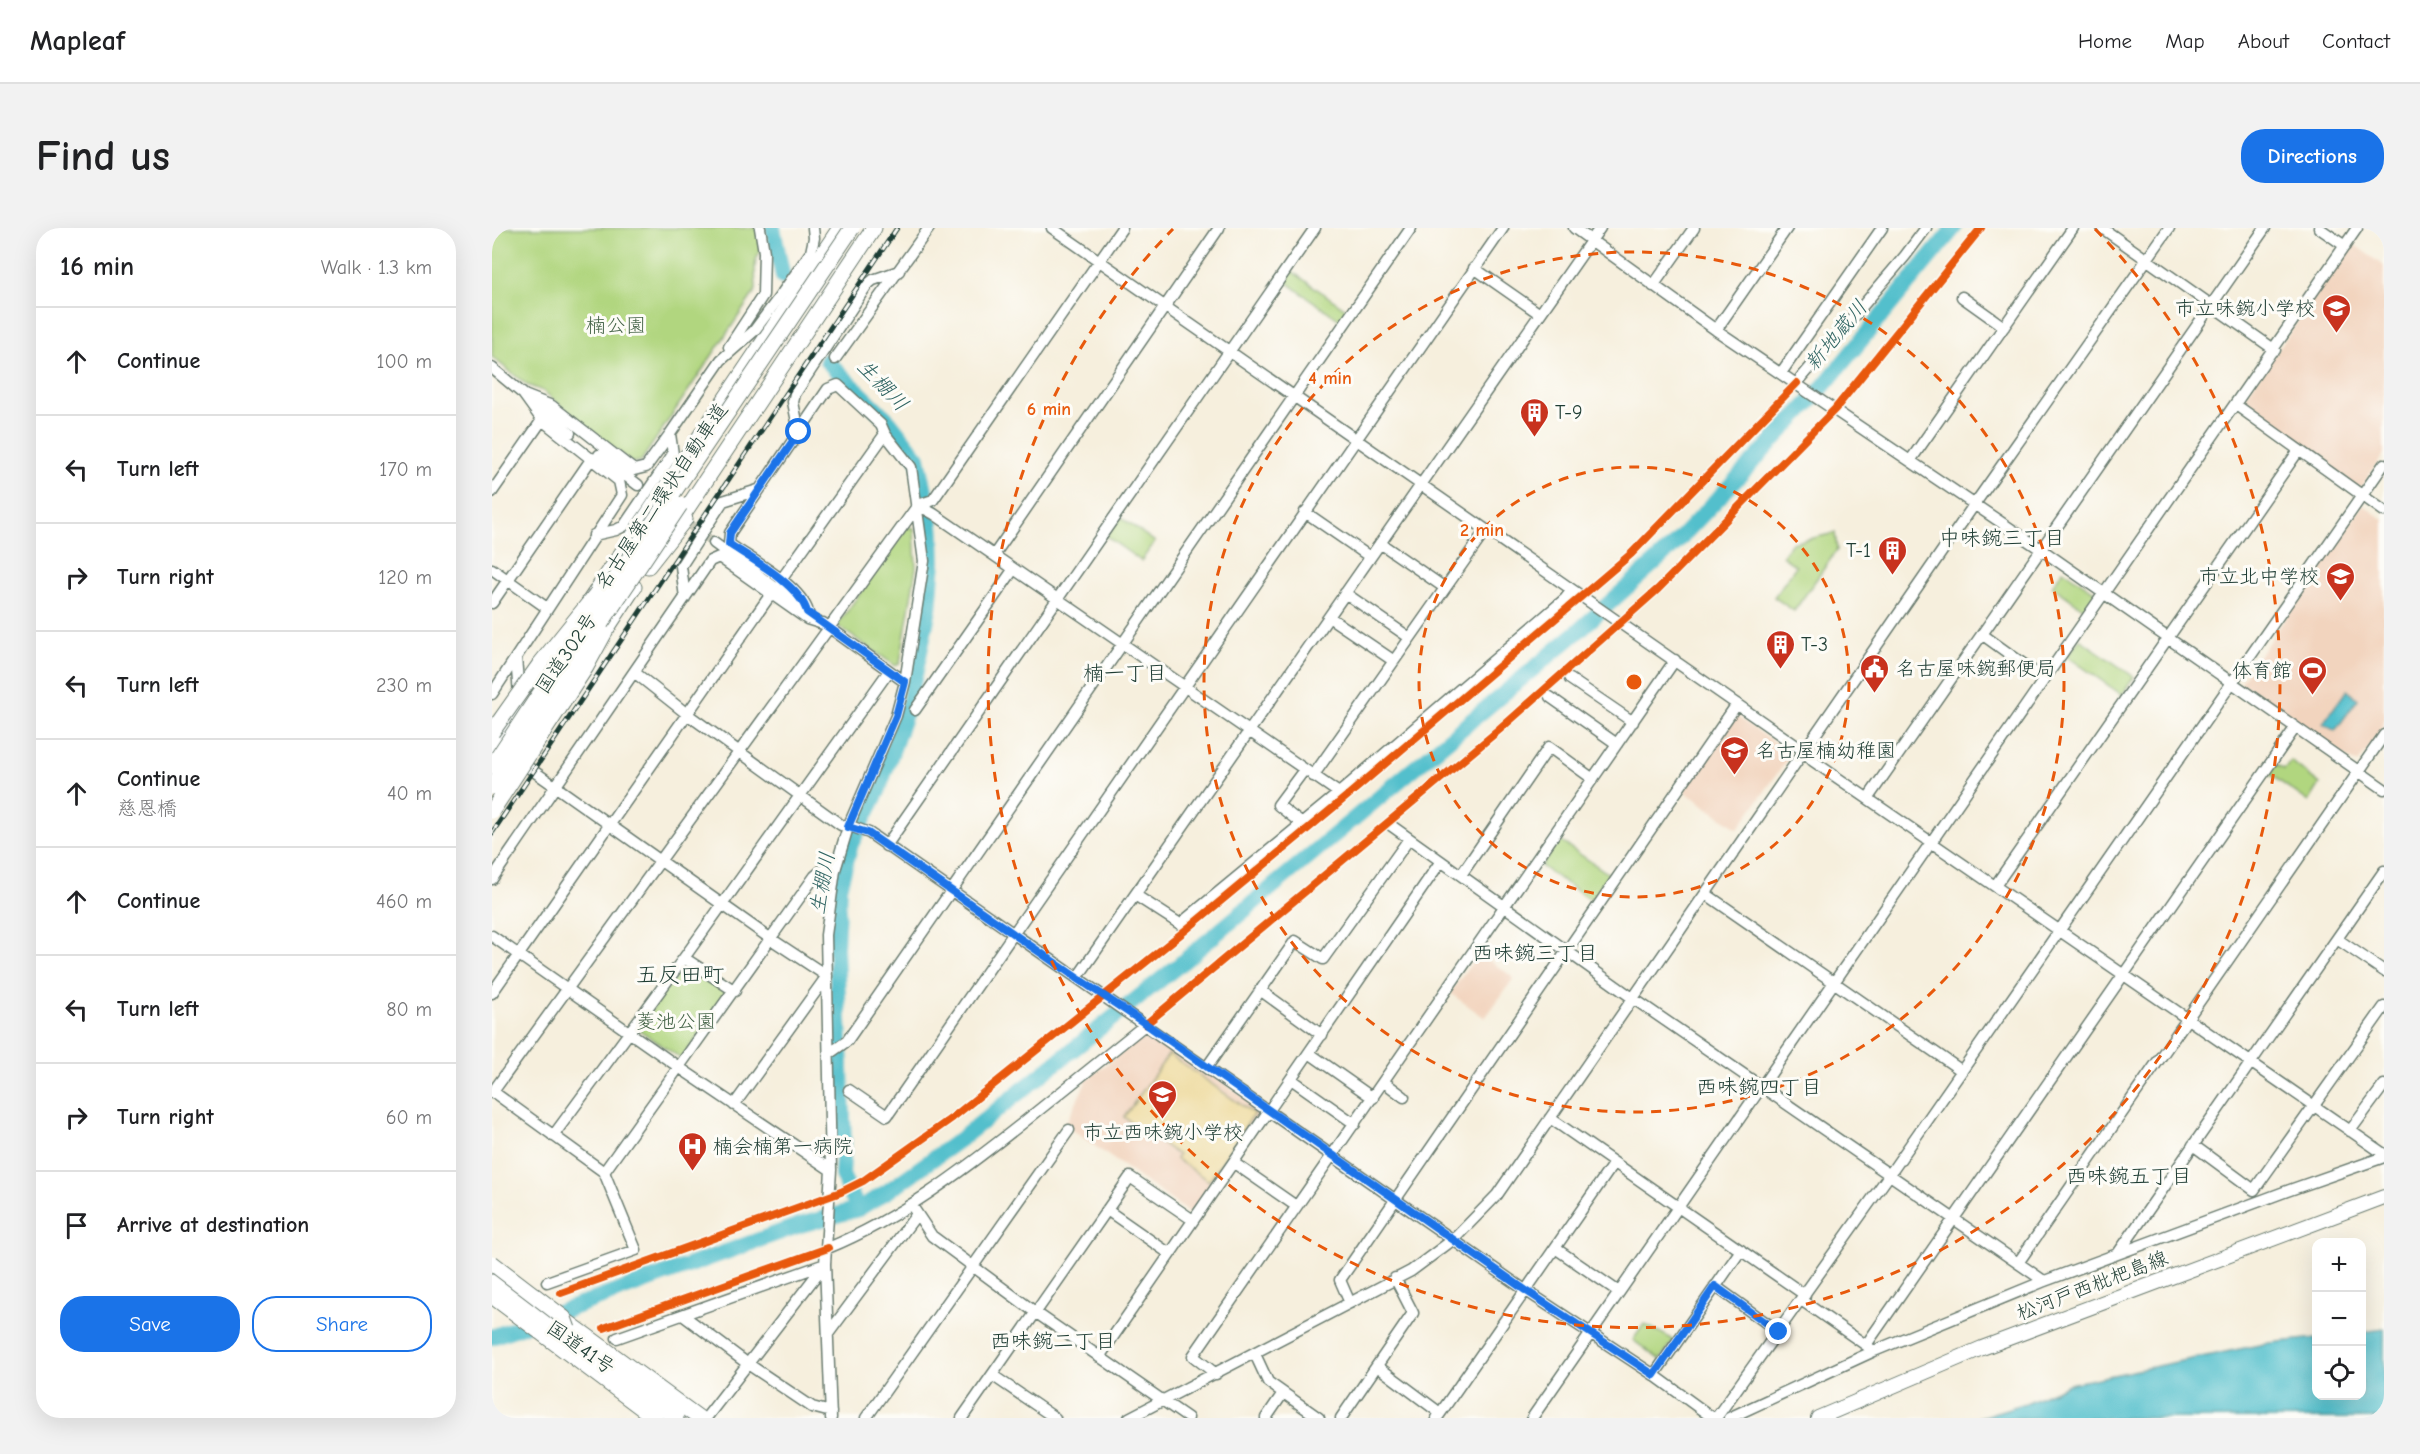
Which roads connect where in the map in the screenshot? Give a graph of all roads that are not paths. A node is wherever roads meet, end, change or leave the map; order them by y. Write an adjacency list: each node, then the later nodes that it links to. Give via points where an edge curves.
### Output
1 (760, 228): 44 (street, via 763,295)
2 (813, 228): 44 (street, via 811,252 754,331)
3 (830, 228): 77 (highway)
4 (840, 228): 77 (highway, 国道302号)
5 (852, 228): 76 (highway, 名古屋第二環状自動車道, bridge)
6 (864, 228): 76 (highway, 名古屋第二環状自動車道, bridge)
7 (874, 228): 76 (highway, 国道302号)
8 (880, 228): 76 (highway, via 681,525)
9 (928, 228): 33 (street)
10 (1052, 228): 30 (street)
11 (1122, 228): 30 (street)
12 (1219, 228): 36 (street)
13 (1315, 228): 41 (street)
14 (1411, 228): 49 (street)
15 (1503, 228): 32 (street)
16 (1574, 228): 28 (street)
17 (1600, 228): 28 (street)
18 (1694, 228): 34 (street)
19 (1787, 228): 40 (street)
20 (1882, 228): 46 (street)
21 (1926, 228): 47 (street)
22 (2073, 228): 39 (street)
23 (2102, 228): 31 (street)
24 (2169, 228): 31 (street)
25 (2265, 228): 37 (street)
26 (2319, 228): 29 (street)
27 (2357, 228): 29 (street)
28 (1592, 241): 34 (street); 38 (street)
29 (2345, 246): 42 (street)
30 (1100, 260): 36 (street); 65 (street, via 933,500)
31 (2147, 260): 37 (street); 66 (street)
32 (1474, 268): 38 (street); 55 (street)
33 (899, 271): 43 (street); 52 (street, via 867,285 793,396)
34 (1653, 286): 40 (street)
35 (1962, 297): 39 (street)
36 (1164, 306): 41 (street); 74 (street)
37 (2211, 306): 42 (street); 73 (street)
38 (1540, 314): 60 (street)
39 (2004, 327): 58 (street)
40 (1716, 330): 46 (street)
41 (1230, 350): 49 (street); 88 (street)
42 (2275, 350): 50 (street)
43 (835, 359)
44 (721, 360): 53 (street)
45 (493, 372): 48 (street)
46 (1781, 373): 47 (street)
47 (1797, 383): 58 (street)
48 (524, 394): 51 (street); 53 (street, via 552,406 634,470 646,467); 61 (street)
49 (1294, 395): 55 (street); 97 (street)
50 (2236, 405): 56 (street); 85 (street)
51 (542, 420): 57 (street); 63 (street)
52 (799, 432): 54 (street, via 834,385 841,386 881,425); 62 (street)
53 (670, 434): 70 (street, via 673,454 624,526)
54 (885, 434): 65 (street, via 911,467); 81 (street)
55 (1355, 440): 60 (street); 68 (street)
56 (2299, 450): 64 (street); 96 (street)
57 (592, 459): 70 (street, via 619,480 622,490); 80 (street)
58 (1910, 461): 66 (street)
59 (2384, 464): 64 (street)
60 (1423, 484): 69 (street); 72 (street)
61 (638, 485)
62 (760, 489): 81 (street, via 730,533 729,544); 87 (street, via 723,501 681,566)
63 (492, 492)
64 (2362, 496): 67 (street); 106 (street)
65 (921, 506): 74 (street); 93 (street); 105 (street, via 924,561)
66 (1978, 507): 73 (street); 121 (street)
67 (2384, 511)
68 (1305, 512): 75 (street); 107 (street)
69 (1486, 530): 82 (street); 83 (street)
70 (594, 535): 90 (street)
71 (714, 543): 91 (street)
72 (1380, 543): 75 (street); 82 (street)
73 (2042, 550): 85 (street); 94 (street)
74 (994, 555): 79 (street)
75 (1370, 557): 84 (street)
76 (641, 560): 118 (highway, bridge, via 585,607); 122 (highway, 国道302号); 123 (highway, 名古屋第二環状自動車道, bridge); 127 (highway, 名古屋第二環状自動車道, bridge); 134 (highway, bridge, via 586,667)
77 (612, 568): 110 (highway, 国道302号)
78 (492, 569): 80 (street)
79 (1014, 570): 88 (street); 112 (street)
80 (508, 580): 89 (street); 90 (street)
81 (781, 580): 91 (street, via 805,602)
82 (1445, 588): 95 (street)
83 (1572, 590): 99 (street); 130 (street)
84 (1345, 593): 92 (street); 95 (street)
85 (2104, 593): 96 (street); 104 (street)
86 (771, 594): 87 (street, via 719,557 710,561); 93 (street, via 807,619); 113 (street)
87 (685, 598): 102 (street)
88 (1057, 599): 97 (street); 141 (street)
89 (492, 603)
90 (547, 608): 98 (street)
91 (807, 612): 93 (street)
92 (1329, 617): 100 (street); 116 (street)
93 (826, 626): 101 (street); 120 (street)
94 (1983, 634): 104 (street); 132 (street)
95 (1410, 638): 100 (street)
96 (2168, 639): 106 (street); 148 (street)
97 (1122, 644): 107 (street); 149 (street)
98 (516, 657): 108 (street); 110 (street)
99 (1675, 660): 111 (street); 114 (street)
100 (1394, 661): 125 (street)
101 (889, 670): 105 (street); 131 (street)
102 (634, 672): 113 (street); 128 (street)
103 (1570, 679): 114 (street)
104 (2044, 679): 140 (street)
105 (905, 682): 138 (street, via 896,716)
106 (2232, 684): 115 (street); 154 (street)
107 (1185, 687): 116 (street); 155 (street)
108 (492, 694)
109 (1551, 697): 119 (street)
110 (521, 704): 118 (highway, 国道302号)
111 (1737, 704): 121 (street); 159 (street)
112 (915, 710)
113 (687, 714): 120 (street); 137 (street)
114 (1633, 722): 119 (street)
115 (2295, 728): 124 (street); 163 (street)
116 (1249, 731): 125 (street); 151 (street)
117 (2384, 735): 124 (street)
118 (493, 741): 122 (street)
119 (1617, 744): 126 (street)
120 (739, 751): 131 (street); 142 (street)
121 (1804, 751): 132 (street); 150 (street)
122 (519, 761): 128 (street); 133 (highway, 国道302号)
123 (492, 766)
124 (2359, 772): 129 (street); 173 (street)
125 (1309, 773): 130 (street); 135 (street, via 1278,806)
126 (1593, 779): 146 (street, via 1549,747); 153 (street)
127 (492, 787)
128 (555, 787): 137 (street); 147 (street)
129 (2384, 789)
130 (1339, 793): 135 (street)
131 (799, 796): 138 (street, via 841,825); 152 (street)
132 (1868, 798): 140 (street)
133 (492, 802)
134 (492, 811)
135 (1302, 824): 151 (street, via 1180,924)
136 (1389, 824): 139 (street)
137 (609, 825): 142 (street); 160 (street)
138 (851, 827): 141 (street, via 865,831); 144 (street)
139 (1409, 839): 143 (street); 168 (street, via 1323,959 1295,941)
140 (1932, 842): 148 (street); 166 (street)
141 (886, 846): 149 (street)
142 (661, 861): 152 (street); 167 (street)
143 (1441, 861): 146 (street); 176 (street)
144 (835, 870): 157 (street, via 821,871 815,876); 164 (street, via 826,935)
145 (2384, 871): 158 (street)
146 (1461, 875): 153 (street)
147 (492, 879)
148 (1995, 886): 154 (street)
149 (951, 891): 155 (street); 177 (street, via 847,1041)
150 (1706, 894): 166 (street); 171 (street)
151 (1135, 895): 165 (street)
152 (723, 905): 157 (street); 161 (street)
153 (1504, 908): 159 (street); 184 (street)
154 (2059, 931): 163 (street); 182 (street)
155 (1013, 933): 165 (street); 187 (street, via 887,1116)
156 (492, 936): 160 (street)
157 (771, 939): 164 (street); 169 (street)
158 (2337, 939): 162 (street); 179 (street)
159 (1568, 951): 171 (street); 208 (street)
160 (518, 954): 167 (street); 170 (street)
161 (684, 958): 169 (street); 175 (street)
162 (2384, 971)
163 (2123, 974): 173 (street); 213 (street)
164 (827, 976): 177 (street); 191 (street)
165 (1077, 978): 174 (street)
166 (1835, 983): 182 (street); 186 (street)
167 (567, 988): 175 (street); 188 (street)
168 (1260, 990): 176 (street); 180 (street)
169 (735, 991): 181 (street)
170 (492, 993)
171 (1634, 999): 186 (street); 194 (street)
172 (2384, 1007): 192 (street)
173 (2187, 1019): 179 (street); 221 (street)
174 (1146, 1024): 180 (street); 211 (street)
175 (629, 1033): 181 (street); 198 (street)
176 (1322, 1035): 178 (street)
177 (832, 1051): 204 (street)
178 (1309, 1053): 183 (street); 190 (street)
179 (2250, 1062): 192 (street); 199 (street)
180 (1207, 1067): 193 (street)
181 (680, 1068): 191 (street); 205 (street)
182 (1962, 1071): 206 (street)
183 (1291, 1079): 193 (street); 195 (street)
184 (1384, 1082): 189 (street); 190 (street)
185 (2384, 1086): 197 (street)
186 (1762, 1088): 206 (street); 210 (street)
187 (849, 1090)
188 (492, 1092): 198 (street)
189 (1404, 1097)
190 (1372, 1098): 195 (street)
191 (734, 1105): 204 (street)
192 (2313, 1106): 197 (street); 199 (street, via 2254,1190)
193 (1269, 1111): 201 (street); 203 (street)
194 (1550, 1118): 202 (street); 215 (street, via 1497,1195)
195 (1355, 1124): 201 (street)
196 (1069, 1130): 224 (street)
197 (2350, 1131): 200 (street)
198 (553, 1136): 205 (street)
199 (2193, 1145): 219 (street)
200 (2383, 1153): 219 (street)
201 (1333, 1155): 208 (street); 209 (street)
202 (1614, 1162): 210 (street); 217 (street)
203 (1233, 1163): 209 (street); 214 (street)
204 (831, 1170): 216 (street)
205 (603, 1172): 229 (street, via 636,1250)
206 (1890, 1174): 213 (street); 233 (street)
207 (2384, 1197): 272 (main road, 松河戸西枇杷島線, via 1982,1348)
208 (1396, 1200): 215 (street); 234 (street, via 1340,1280)
209 (1296, 1206): 248 (street, via 1193,1356)
210 (1679, 1207): 218 (street); 232 (street)
211 (914, 1210): 216 (street); 224 (street, via 932,1236); 241 (street)
212 (1107, 1210): 214 (street, via 1130,1177); 220 (street); 236 (street)
213 (1954, 1218): 221 (street); 243 (street)
214 (1194, 1220): 220 (street)
215 (1454, 1239): 226 (street); 231 (street)
216 (828, 1248): 222 (street)
217 (1555, 1248): 231 (street); 232 (street)
218 (1741, 1250): 230 (street); 233 (street)
219 (2119, 1252): 227 (street)
220 (1170, 1254): 245 (street)
221 (2018, 1263): 227 (street)
222 (825, 1264): 237 (street); 241 (street); 246 (street)
223 (492, 1265): 238 (highway, bridge, via 564,1318); 259 (highway, 国道41号, bridge)
224 (972, 1266): 236 (street); 261 (street)
225 (492, 1272): 238 (highway)
226 (1395, 1278): 234 (street); 247 (street, via 1413,1313)
227 (2044, 1281): 243 (street)
228 (492, 1282): 257 (highway)
229 (547, 1282)
230 (1715, 1286): 240 (street); 250 (street)
231 (1525, 1290): 239 (street); 254 (street)
232 (1619, 1292): 239 (street)
233 (1803, 1297): 240 (street); 243 (street)
234 (1350, 1303): 244 (street)
235 (496, 1305): 255 (highway, 国道41号, via 543,1347); 256 (highway)
236 (1035, 1312): 245 (street); 249 (street)
237 (684, 1316): 242 (street); 246 (street)
238 (568, 1329): 258 (highway)
239 (1592, 1332): 250 (street); 269 (street)
240 (1779, 1332): 270 (street)
241 (828, 1334): 253 (street)
242 (617, 1338)
243 (1870, 1348): 271 (street)
244 (1255, 1354): 248 (street); 251 (street, via 1268,1382)
245 (1100, 1357): 252 (street)
246 (748, 1364): 253 (street, via 812,1407); 260 (street)
247 (1377, 1366): 254 (street); 268 (street)
248 (1216, 1374): 252 (street)
249 (992, 1375): 262 (street); 263 (street)
250 (1654, 1375): 270 (street)
251 (1283, 1393): 266 (street); 267 (street)
252 (1162, 1400): 264 (street); 265 (street)
253 (831, 1415)
254 (1439, 1416)
255 (646, 1418)
256 (655, 1418)
257 (676, 1418)
258 (693, 1418)
259 (699, 1418)
260 (706, 1418)
261 (866, 1418)
262 (962, 1418)
263 (1054, 1418)
264 (1129, 1418)
265 (1188, 1418)
266 (1266, 1418)
267 (1319, 1418)
268 (1341, 1418)
269 (1532, 1418)
270 (1714, 1418)
271 (1729, 1418)
272 (1818, 1418)

